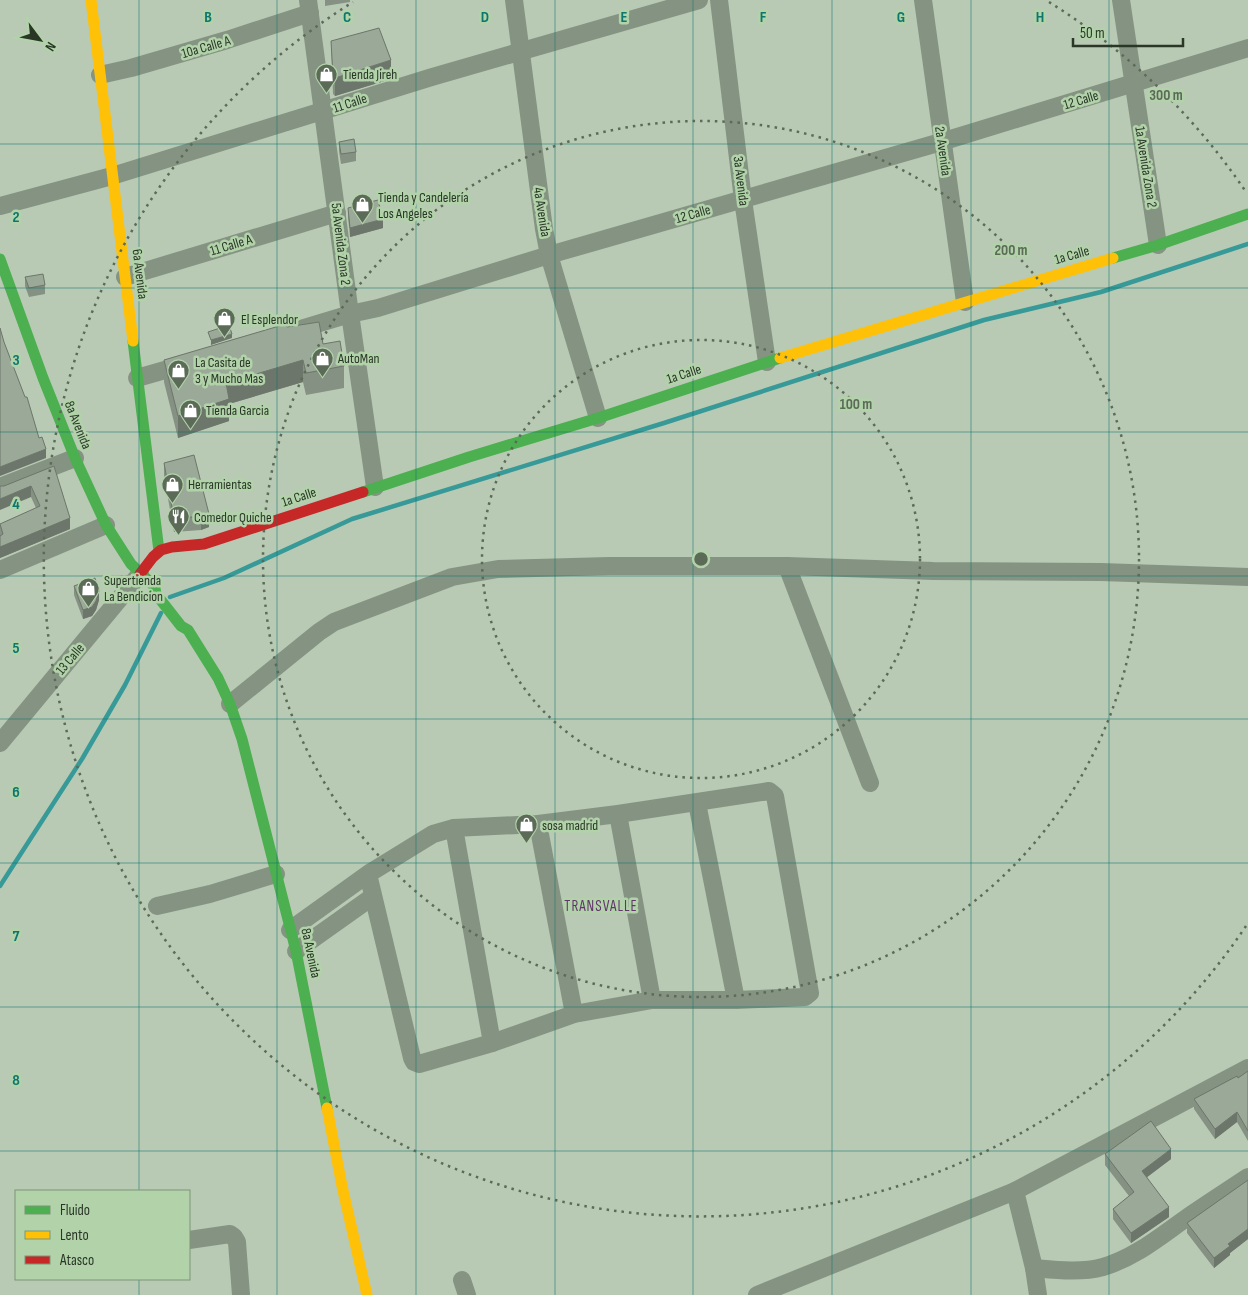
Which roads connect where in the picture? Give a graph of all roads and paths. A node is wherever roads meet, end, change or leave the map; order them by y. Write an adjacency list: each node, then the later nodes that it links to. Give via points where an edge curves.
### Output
1 (91, 0): 11 (street, 6a Avenida)
2 (102, 0): 11 (street, 6a Avenida)
3 (514, 0): 10 (street, 4a Avenida)
4 (699, 0): 10 (street, 11 Calle)
5 (719, 0): 16 (street, 3a Avenida)
6 (923, 0): 14 (street, 2a Avenida)
7 (1122, 0): 12 (street, 1a Avenida Zona 2)
8 (309, 6): 11 (street, 10a Calle A, via 227,40); 13 (street, 5a Avenida Zona 2)
9 (1248, 48): 12 (street, 12 Calle)
10 (520, 51): 13 (street, 11 Calle); 21 (street, 4a Avenida)
11 (105, 74): 15 (street, 6a Avenida)
12 (1133, 84): 14 (street, 12 Calle); 20 (street, 1a Avenida Zona 2)
13 (324, 111): 15 (street, 11 Calle); 18 (street, 5a Avenida Zona 2)
14 (941, 142): 16 (street, 12 Calle); 24 (street, 2a Avenida)
15 (117, 174): 17 (street, 11 Calle); 23 (street, 6a Avenida)
16 (744, 200): 21 (street, 12 Calle); 28 (street, 3a Avenida)
17 (0, 206)
18 (337, 213): 23 (street, 11 Calle A); 25 (street, 5a Avenida Zona 2)
19 (1248, 214): 20 (street, 1a Calle)
20 (1158, 245): 24 (street, 1a Calle)
21 (549, 255): 25 (street, 12 Calle); 30 (street, 4a Avenida)
22 (0, 260): 31 (street, 8a Avenida)
23 (130, 276): 29 (street, 6a Avenida)
24 (965, 302): 28 (street, 1a Calle)
25 (350, 314): 26 (street, 12 Calle); 33 (street, 5a Avenida Zona 2)
26 (286, 333)
27 (202, 359): 29 (street)
28 (767, 362): 30 (street, 1a Calle)
29 (142, 377): 35 (street, 6a Avenida)
30 (598, 418): 33 (street, 1a Calle)
31 (76, 458): 32 (street); 34 (street, 8a Avenida)
32 (0, 487)
33 (375, 487): 35 (street, 1a Calle, via 204,544)
34 (106, 524): 37 (street); 38 (street, 8a Avenida)
35 (164, 549): 38 (street)
36 (787, 566): 39 (street); 40 (street, via 507,568 452,577 334,622); 42 (street)
37 (0, 570)
38 (140, 574): 40 (street, 8a Avenida, via 184,625 218,678); 41 (street, 13 Calle)
39 (1248, 577)
40 (230, 704): 47 (street, 8a Avenida)
41 (0, 743)
42 (870, 783)
43 (697, 803): 44 (street); 54 (street); 54 (street, via 769,791 775,796 810,993 805,997)
44 (618, 814): 45 (street); 53 (street)
45 (538, 824): 46 (street); 55 (street)
46 (454, 828): 48 (street, via 433,834); 56 (street)
47 (276, 874): 50 (street); 51 (street, 8a Avenida)
48 (368, 874): 49 (street); 51 (street)
49 (372, 897): 52 (street); 56 (street, via 414,1062 419,1064)
50 (157, 906)
51 (290, 930): 52 (street, 8a Avenida)
52 (296, 952): 62 (street, 8a Avenida)
53 (652, 1000): 54 (street); 55 (street)
54 (736, 1000)
55 (574, 1014): 56 (street)
56 (492, 1043)
57 (1248, 1068): 59 (street)
58 (1248, 1177): 61 (street, via 1141,1251 1120,1261 1090,1269)
59 (1015, 1191): 61 (street); 66 (street)
60 (190, 1240): 63 (street, via 230,1234 234,1237)
61 (1034, 1268): 67 (street)
62 (362, 1294)
63 (242, 1295)
64 (458, 1295): 65 (street, via 462,1280)
65 (467, 1295)
66 (757, 1295)
67 (1038, 1295)

